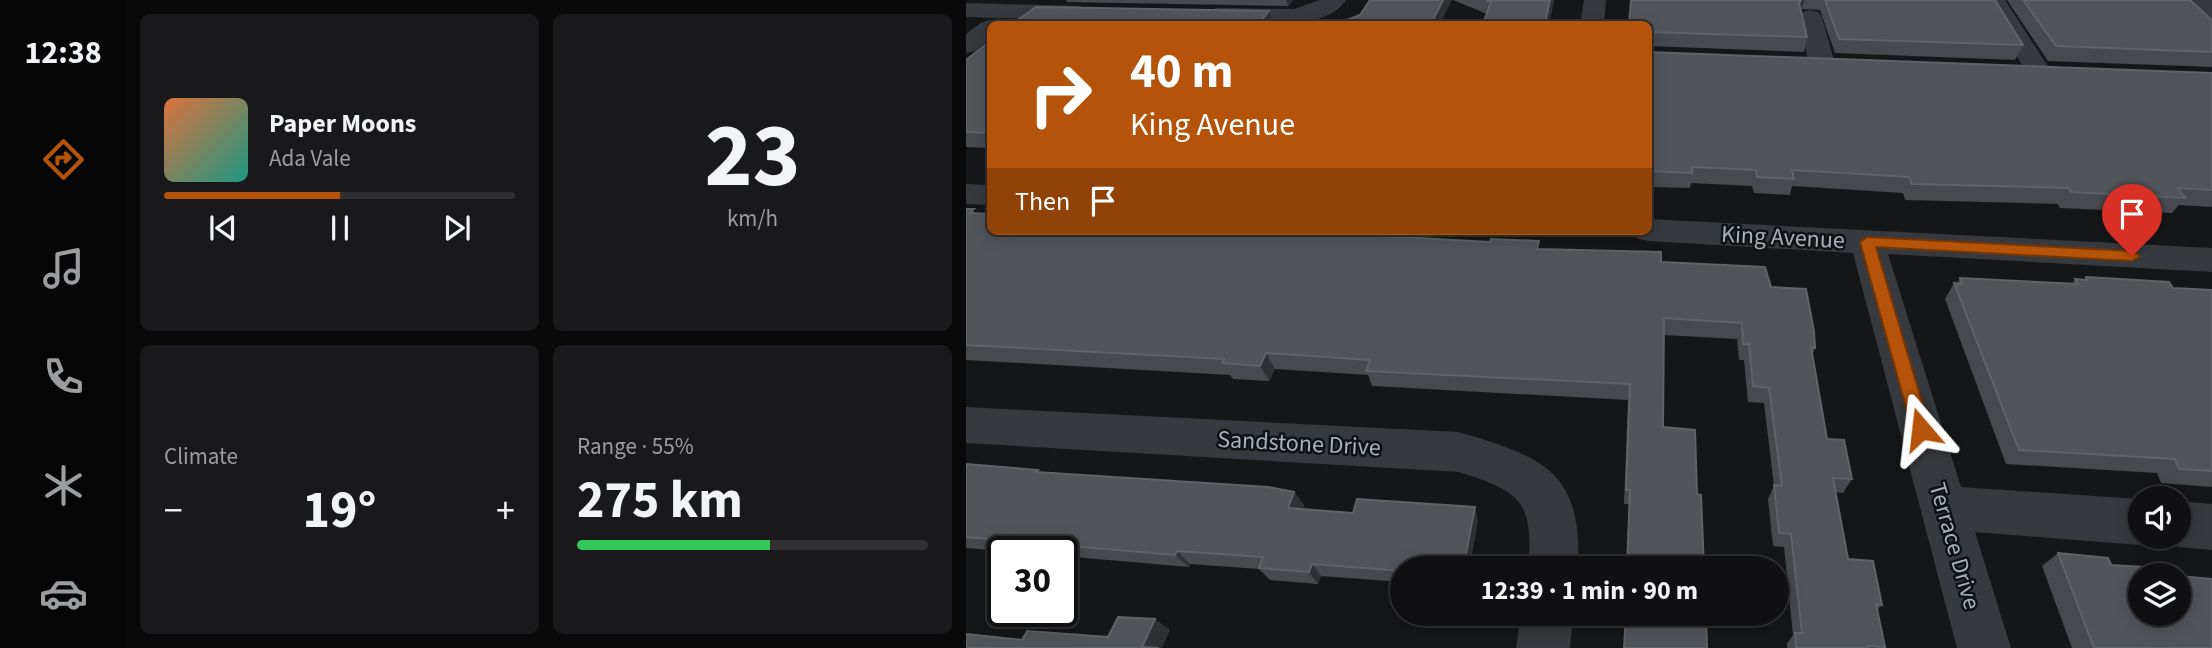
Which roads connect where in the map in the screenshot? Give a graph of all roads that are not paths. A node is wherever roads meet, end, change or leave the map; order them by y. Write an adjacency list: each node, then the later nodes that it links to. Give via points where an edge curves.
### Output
1 (1335, 0): 8 (street, via 1320,13)
2 (1595, 0): 11 (street)
3 (1994, 0): 18 (street)
4 (2200, 0): 6 (street)
5 (966, 10): 10 (street)
6 (2212, 11)
7 (1108, 13): 10 (street)
8 (1192, 15)
9 (1810, 17): 15 (street)
10 (999, 21)
11 (1592, 21)
12 (987, 30): 13 (street)
13 (966, 46)
14 (1795, 63): 15 (street)
15 (1822, 64): 16 (street)
16 (1849, 65)
17 (2013, 73): 18 (street)
18 (2040, 74): 19 (street)
19 (2066, 74)
20 (966, 194): 21 (street)
21 (987, 195)
22 (1652, 230): 23 (street, King Avenue)
23 (1867, 242): 24 (street, King Avenue); 26 (street, Terrace Drive)
24 (2212, 260)
25 (966, 425): 30 (street, Sandstone Drive, via 1459,452 1500,464 1534,482 1551,507 1557,539)
26 (1945, 508): 27 (street); 33 (street, Terrace Drive)
27 (2128, 521)
28 (2191, 525): 29 (street)
29 (2212, 527)
30 (1555, 556)
31 (1546, 626): 32 (street)
32 (1543, 648)
33 (1984, 648)

